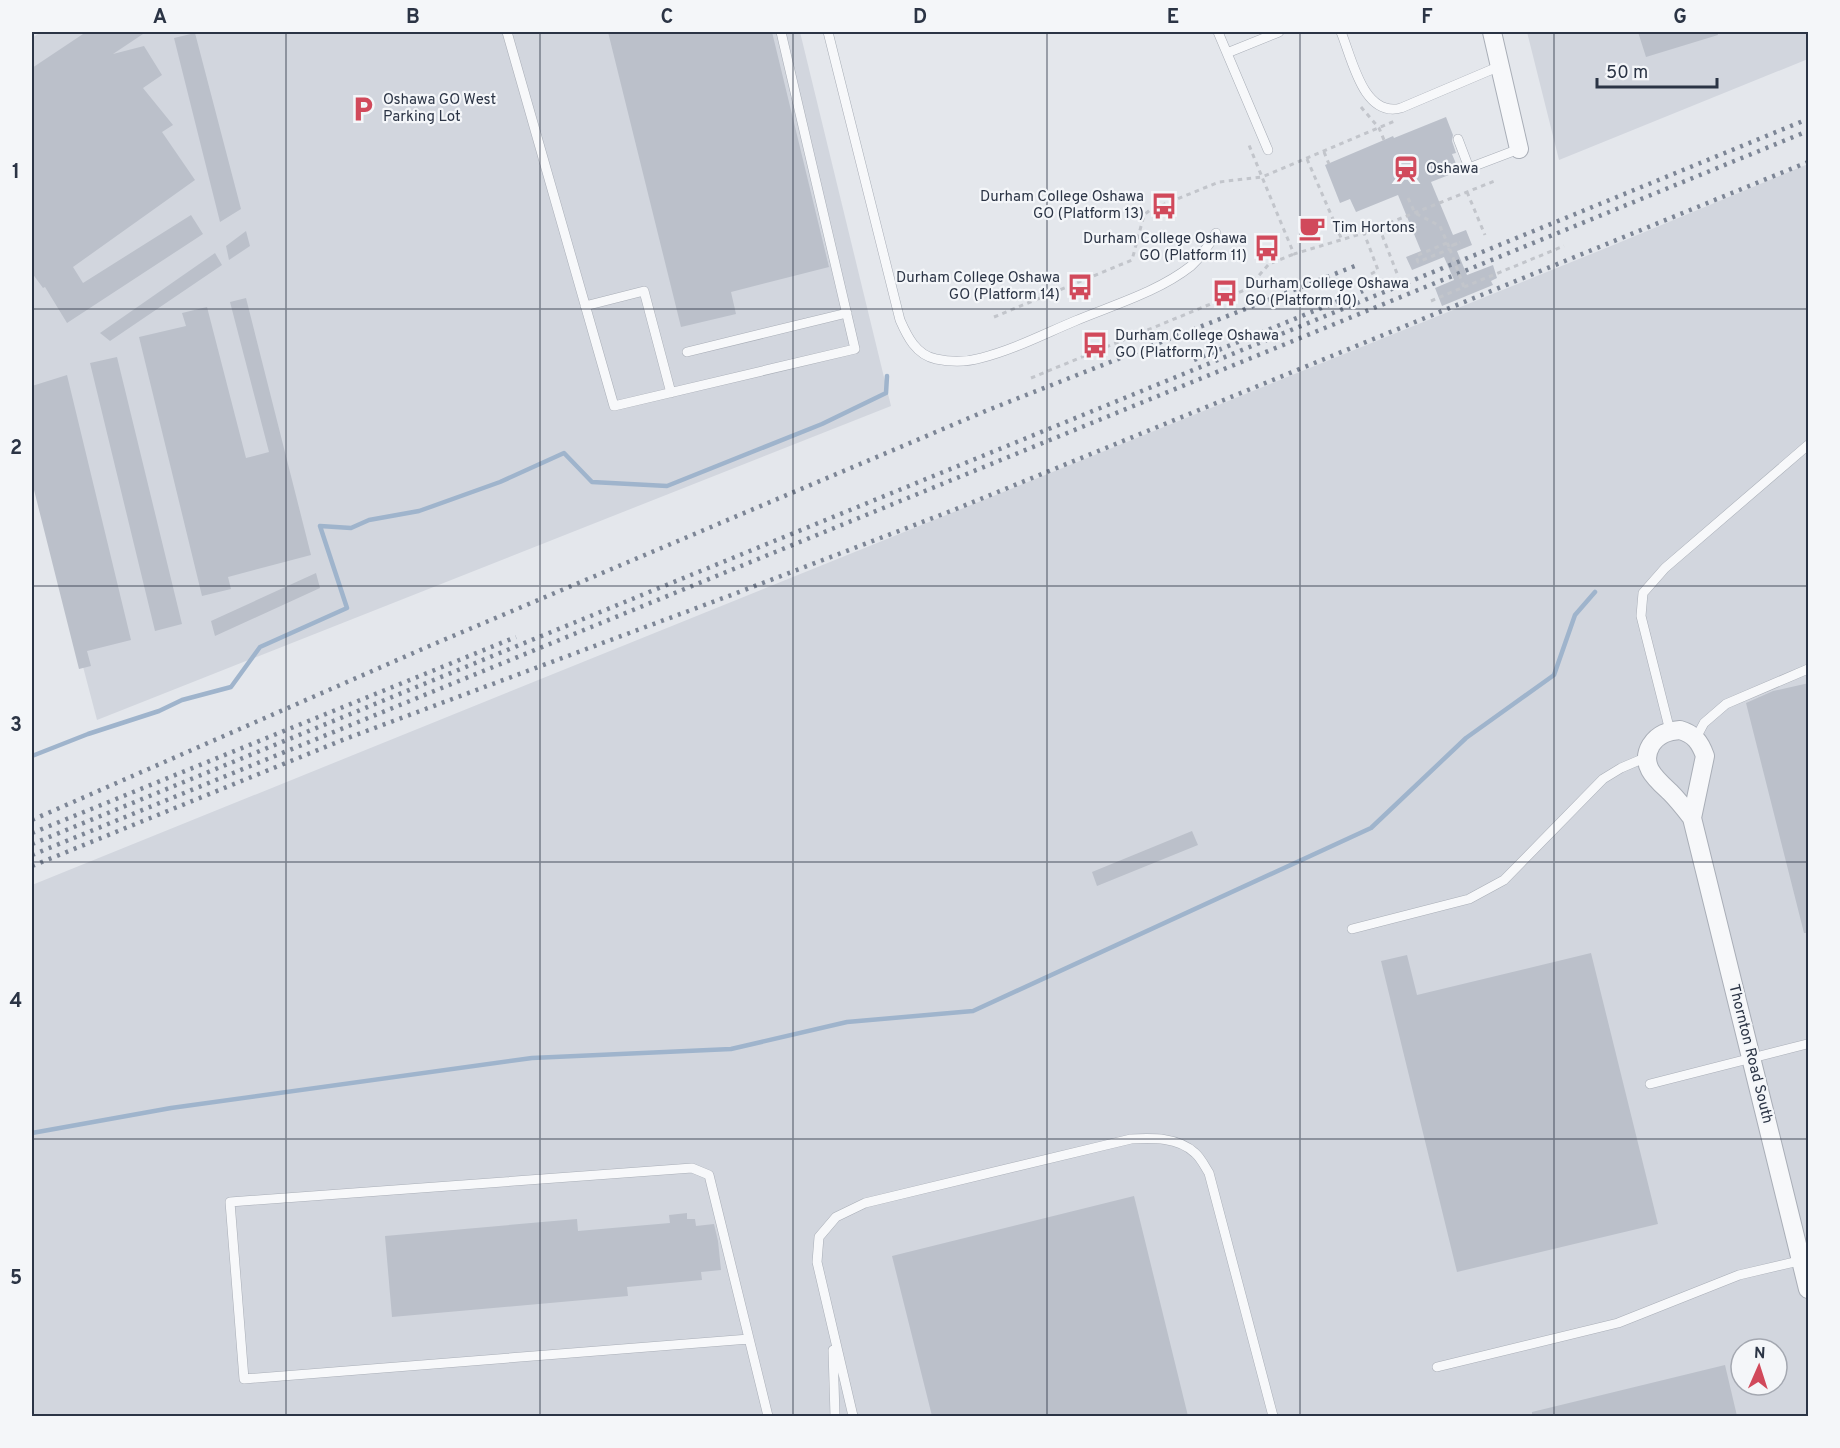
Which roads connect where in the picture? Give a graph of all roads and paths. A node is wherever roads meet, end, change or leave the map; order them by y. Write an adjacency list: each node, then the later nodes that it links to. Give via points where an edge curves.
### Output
1 (507, 32): 38 (lane)
2 (781, 32): 39 (lane)
3 (828, 32): 26 (lane, via 900,320 918,350 933,358 980,359 1148,290 1192,265)
4 (1218, 32): 8 (lane)
5 (1279, 32): 8 (lane)
6 (1341, 32): 9 (lane, via 1365,92 1375,104 1386,109 1401,108)
7 (1492, 32): 9 (street)
8 (1227, 53): 16 (lane)
9 (1500, 66): 15 (street)
10 (1402, 118): 11 (path)
11 (1379, 128): 13 (path); 17 (path)
12 (1458, 139): 15 (lane, via 1469,168)
13 (1384, 140)
14 (1249, 145): 20 (path)
15 (1519, 149)
16 (1268, 150)
17 (1324, 152): 18 (path); 19 (path)
18 (1307, 159): 20 (path); 29 (path)
19 (1329, 164)
20 (1262, 177): 33 (path); 40 (path, via 1219,182 1150,210 1144,214 1132,260)
21 (1497, 180): 22 (path)
22 (1467, 192): 24 (path); 28 (path)
23 (1408, 198): 24 (path)
24 (1415, 213): 25 (path); 32 (path, via 1440,226)
25 (1379, 227): 27 (path); 35 (path)
26 (1216, 233)
27 (1364, 233): 29 (path); 34 (path, via 1378,270)
28 (1485, 235)
29 (1342, 240): 33 (path)
30 (1461, 242): 32 (path)
31 (1564, 246): 36 (path)
32 (1449, 247): 32 (path, via 1416,256 1419,262); 36 (path, bridge)
33 (1294, 254): 42 (path, via 1269,264 1247,289)
34 (1371, 274)
35 (1398, 276)
36 (1464, 287): 37 (path, bridge)
37 (1431, 301)
38 (585, 306): 43 (lane, via 614,406); 43 (lane, via 644,291)
39 (847, 313): 41 (lane); 43 (lane, via 855,349)
40 (994, 317)
41 (687, 352)
42 (1031, 378)
43 (671, 393)
44 (1809, 445): 46 (lane, via 1665,568 1643,593 1641,616)
45 (1809, 669): 47 (lane, via 1726,704 1704,723)
46 (1670, 731): 47 (street, via 1689,733); 48 (street, via 1654,740)
47 (1696, 738): 49 (street, Thornton Road South, via 1705,756)
48 (1647, 757): 49 (street, Thornton Road South, via 1652,775); 50 (lane, via 1603,779 1504,880 1469,899)
49 (1692, 818): 52 (street, Thornton Road South)
50 (1352, 928)
51 (1807, 1044): 52 (lane)
52 (1752, 1059): 53 (lane); 54 (street, Thornton Road South)
53 (1650, 1084)
54 (1805, 1259): 55 (street, Thornton Road South); 58 (lane, via 1739,1275 1618,1323)
55 (1809, 1289)
56 (832, 1332): 60 (lane); 61 (lane); 62 (lane, via 817,1262 819,1237 836,1217 865,1203 1131,1139 1157,1137 1180,1143 1196,1154 1209,1173)
57 (749, 1339): 57 (lane, via 709,1175 692,1168 230,1202 244,1379); 59 (lane)
58 (1437, 1367)
59 (768, 1416)
60 (835, 1416)
61 (853, 1416)
62 (1273, 1416)

